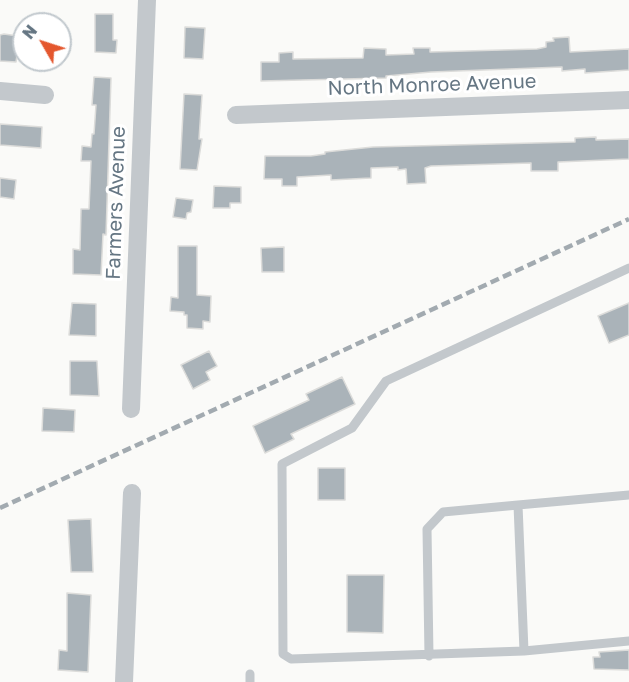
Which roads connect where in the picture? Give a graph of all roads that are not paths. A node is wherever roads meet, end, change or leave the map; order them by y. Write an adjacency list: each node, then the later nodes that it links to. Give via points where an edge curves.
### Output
1 (147, 0): 7 (street, Farmers Avenue)
2 (0, 90): 3 (street)
3 (45, 95)
4 (629, 100): 5 (street, North Monroe Avenue)
5 (236, 115)
6 (629, 268): 13 (lane, via 386,381 352,428 282,464 283,654 291,659)
7 (131, 409)
8 (132, 493): 14 (street)
9 (629, 495): 10 (lane)
10 (518, 505): 12 (lane); 13 (lane, via 443,512 427,529)
11 (629, 641): 12 (lane)
12 (524, 651): 13 (lane)
13 (429, 656)
14 (124, 682)

